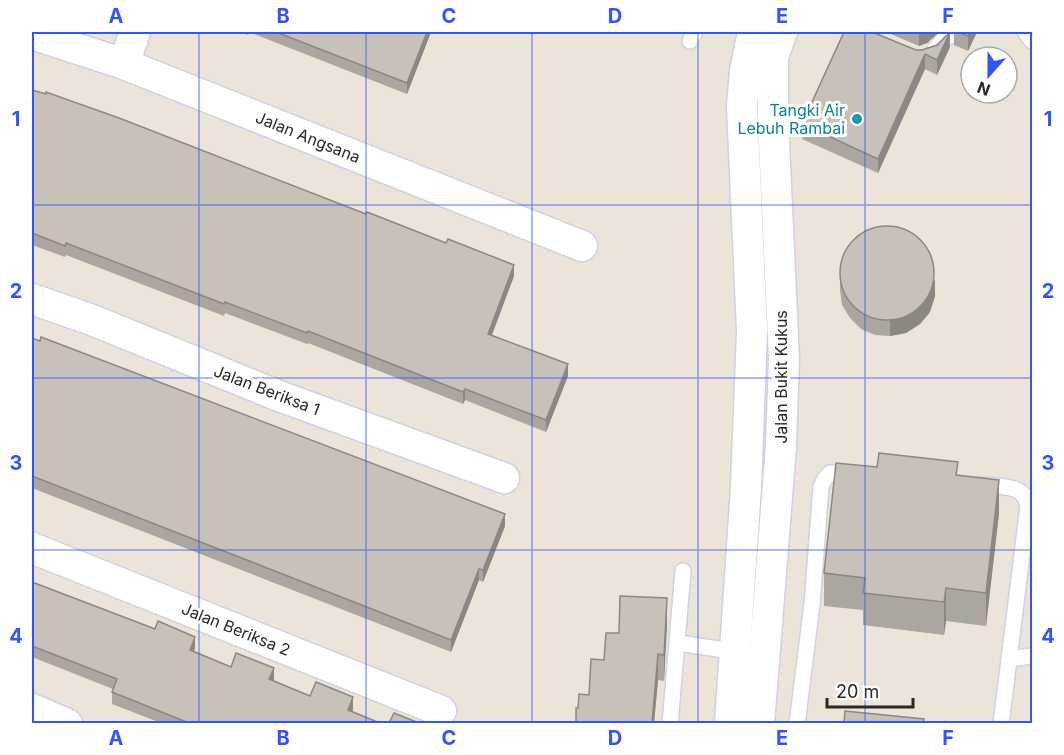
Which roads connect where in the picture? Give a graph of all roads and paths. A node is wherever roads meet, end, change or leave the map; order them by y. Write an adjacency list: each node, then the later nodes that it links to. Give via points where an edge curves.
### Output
1 (135, 32): 9 (street)
2 (753, 32): 18 (street, Jalan Bukit Kukus, via 742,106 752,331)
3 (782, 32): 19 (street, Jalan Bukit Kukus, via 773,57 773,120 784,359)
4 (961, 32): 8 (lane)
5 (1025, 32): 7 (lane)
6 (32, 34): 9 (street, Jalan Angsana)
7 (1032, 41)
8 (919, 56)
9 (124, 64): 10 (street, Jalan Angsana)
10 (582, 246)
11 (32, 299): 13 (street, Jalan Beriksa 1, via 279,396)
12 (873, 475): 28 (lane, via 830,473 821,488)
13 (504, 478)
14 (966, 484): 21 (lane, via 1012,488 1027,498)
15 (32, 548): 23 (street, Jalan Beriksa 2)
16 (683, 571): 17 (lane)
17 (678, 643): 18 (lane); 25 (lane)
18 (735, 652): 19 (lane); 26 (street, Jalan Bukit Kukus)
19 (765, 656): 27 (street, Jalan Bukit Kukus)
20 (1032, 656): 21 (lane)
21 (1010, 659): 29 (lane)
22 (32, 709): 24 (street)
23 (441, 711)
24 (67, 723)
25 (670, 723)
26 (730, 723)
27 (759, 723)
28 (797, 723)
29 (1001, 723)

